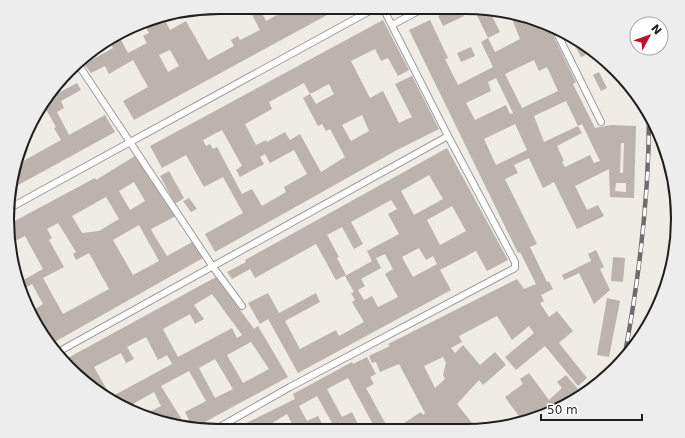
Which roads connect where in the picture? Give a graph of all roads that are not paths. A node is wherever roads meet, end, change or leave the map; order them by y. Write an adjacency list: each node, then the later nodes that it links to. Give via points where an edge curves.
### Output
1 (364, 14): 9 (lane)
2 (386, 14): 4 (lane)
3 (413, 14): 4 (lane)
4 (392, 25): 8 (lane)
5 (558, 36): 7 (lane)
6 (81, 68): 9 (lane)
7 (601, 122)
8 (448, 136): 11 (lane); 14 (lane, via 515,262 515,268)
9 (131, 142): 10 (lane); 11 (lane)
10 (14, 206)
11 (213, 267): 12 (lane); 13 (lane)
12 (242, 306)
13 (61, 350)
14 (225, 424)

